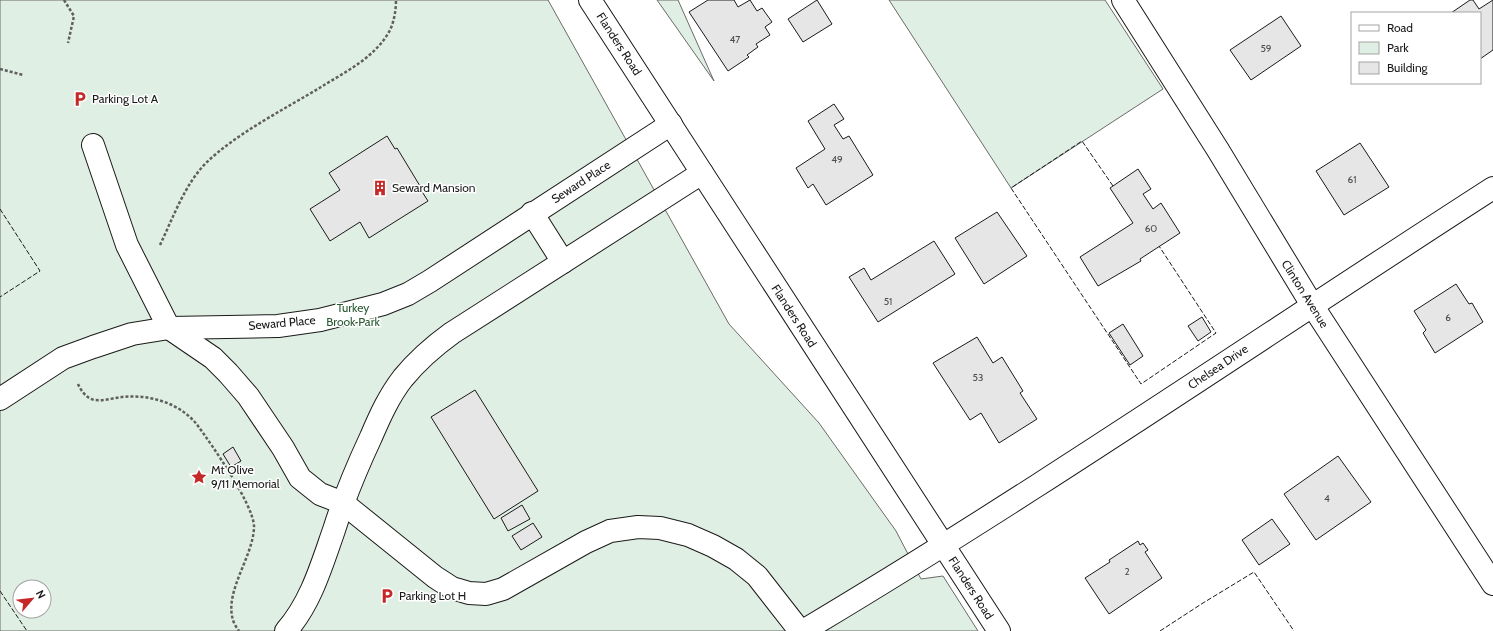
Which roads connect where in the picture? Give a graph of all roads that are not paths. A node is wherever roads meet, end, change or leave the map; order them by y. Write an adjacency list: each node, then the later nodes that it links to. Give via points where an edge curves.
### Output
1 (590, 0): 3 (street, Flanders Road)
2 (1123, 0): 9 (street, Clinton Avenue)
3 (671, 124): 5 (street, Flanders Road); 7 (street, Seward Place)
4 (93, 145): 10 (street, via 119,226)
5 (702, 173): 8 (street); 13 (street, Flanders Road)
6 (1493, 188): 9 (street, Chelsea Drive)
7 (532, 213): 8 (street); 10 (street, Seward Place, via 430,281 408,294 383,304 320,320 278,326)
8 (563, 262): 12 (street, via 452,333 415,364 383,409)
9 (1312, 305): 13 (street, Chelsea Drive); 14 (street, Clinton Avenue)
10 (169, 328): 11 (street, Seward Place, via 132,334 63,358); 12 (street, via 213,358 228,373 248,396 300,478 320,494)
11 (0, 399)
12 (343, 503): 15 (street, via 314,586 295,621); 16 (street, via 435,577 452,588 469,593 486,594 503,589 610,531 638,527 660,528 688,535 736,559 757,576)
13 (943, 546): 17 (street, Chelsea Drive); 18 (street, Flanders Road)
14 (1493, 584)
15 (286, 631)
16 (800, 631)
17 (803, 631)
18 (999, 631)

